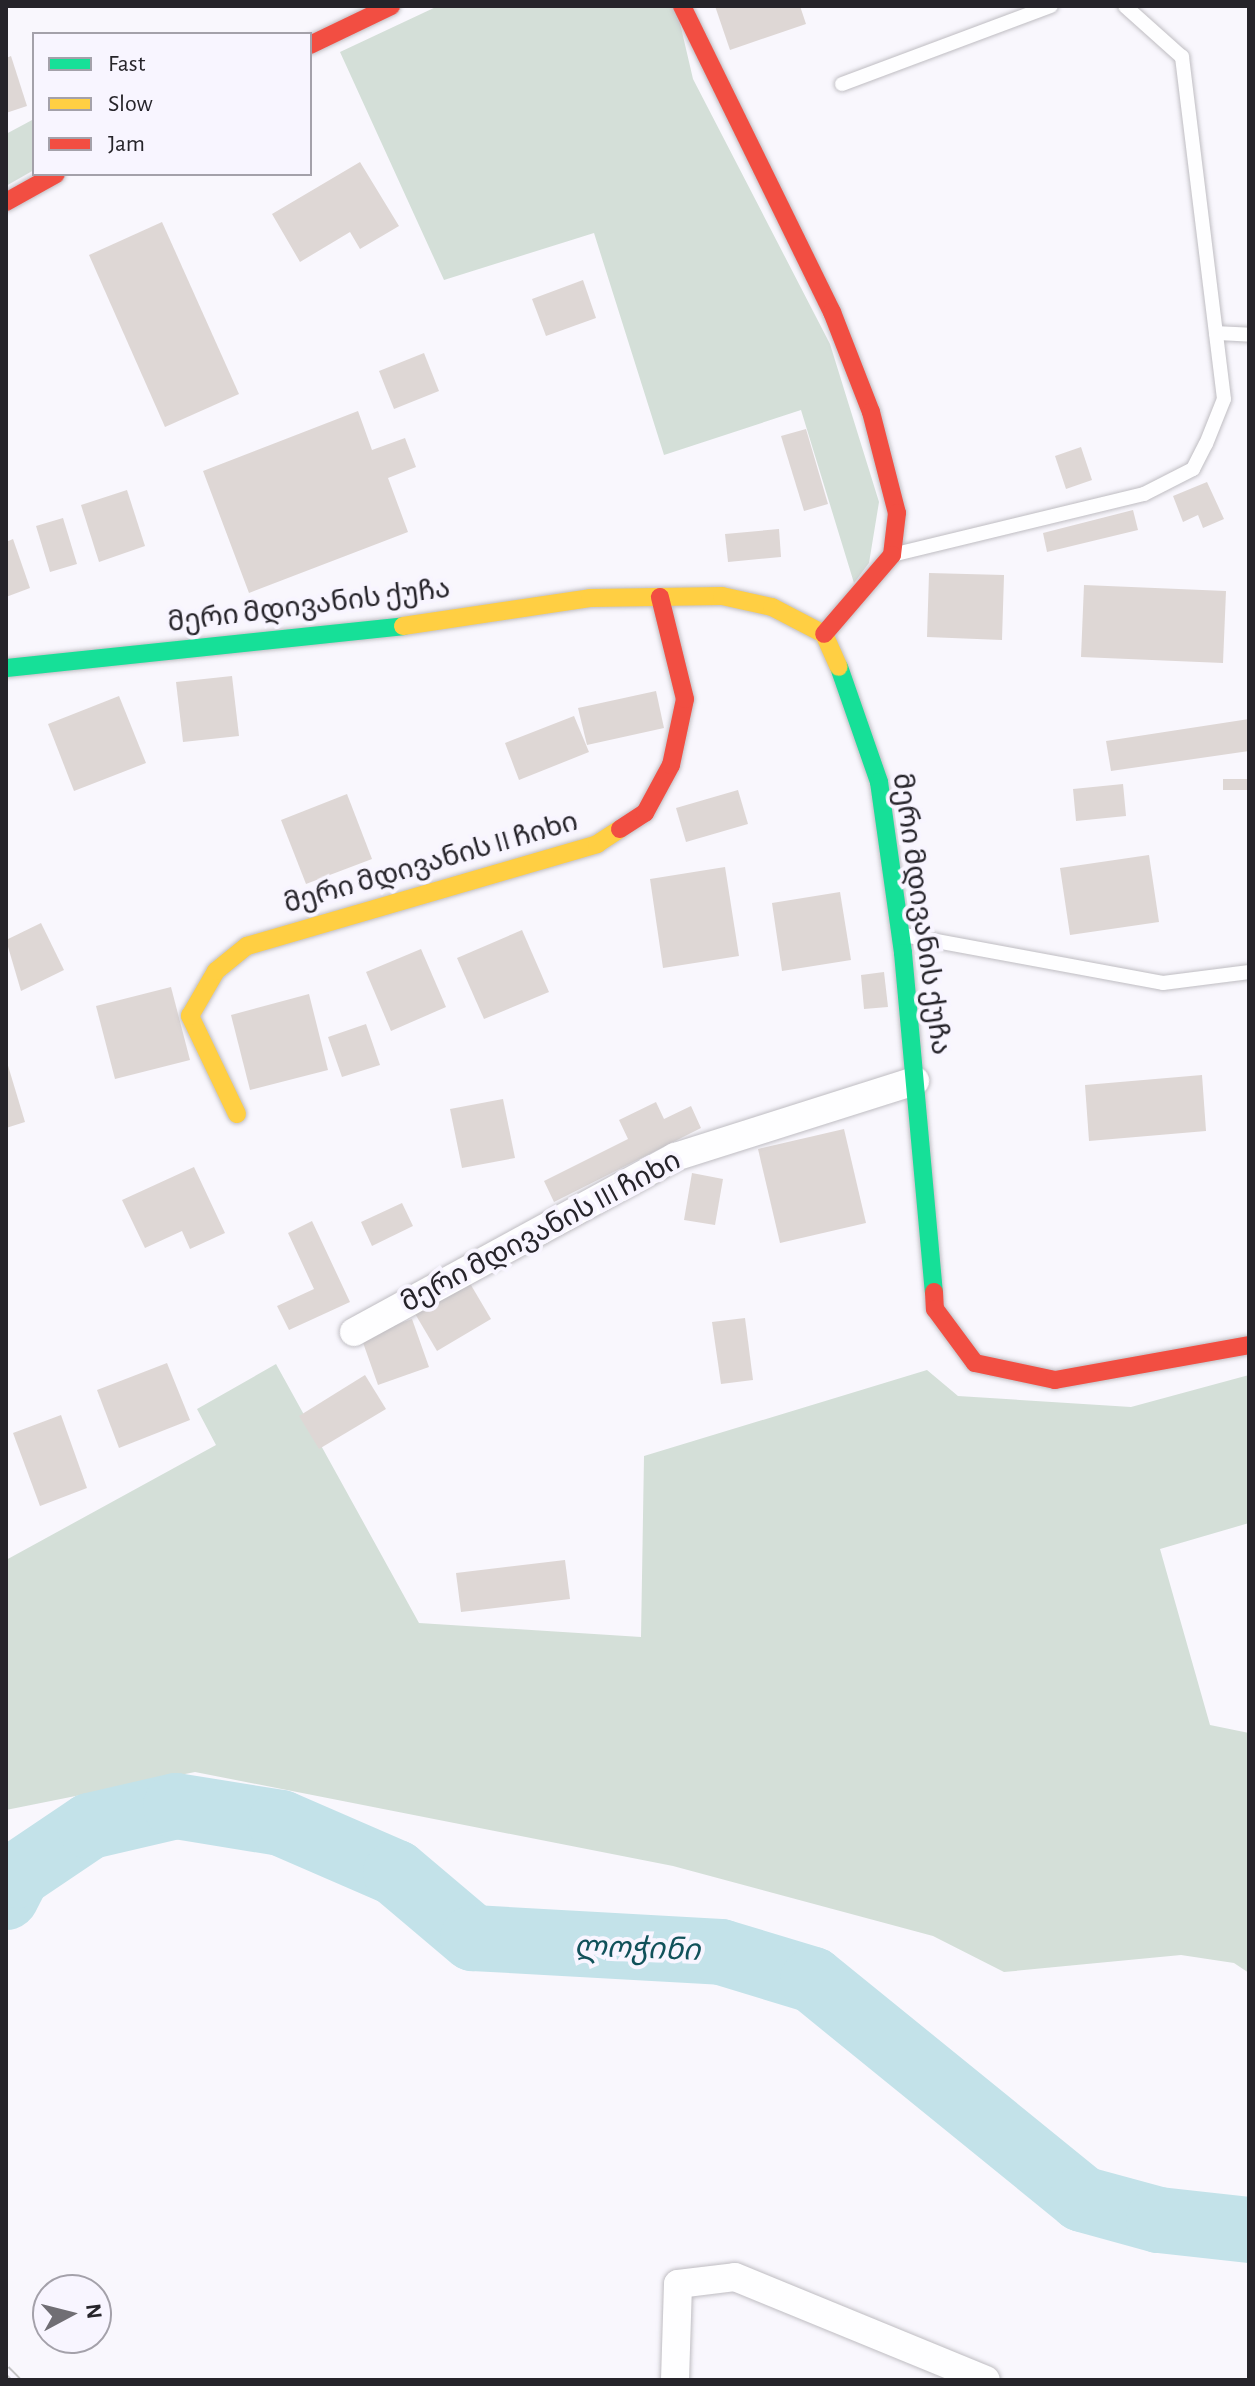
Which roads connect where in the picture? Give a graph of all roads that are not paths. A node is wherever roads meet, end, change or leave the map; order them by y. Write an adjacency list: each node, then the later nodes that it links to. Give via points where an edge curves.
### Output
1 (391, 6): 5 (street)
2 (682, 6): 12 (street, via 832,312 871,412 897,513)
3 (1051, 6): 7 (lane)
4 (1125, 6): 10 (lane, via 1182,57)
5 (351, 15): 6 (street)
6 (312, 44)
7 (842, 84)
8 (52, 176): 9 (street)
9 (6, 202)
10 (1216, 333): 11 (lane); 12 (lane, via 1224,399 1193,469 1144,494)
11 (1249, 335)
12 (892, 555): 14 (street)
13 (660, 597): 14 (street, მერი მდივანის ქუჩა, via 722,596 772,607); 15 (street, მერი მდივანის ქუჩა, via 590,598 293,642); 19 (street, მერი მდივანის II ჩიხი, via 685,699 671,765 645,813 597,844 247,946 216,971 190,1016)
14 (824, 634): 16 (street, მერი მდივანის ქუჩა, via 854,700 879,782)
15 (6, 668)
16 (900, 935): 17 (lane, via 1163,983); 18 (street, მერი მდივანის ქუჩა)
17 (1249, 972)
18 (915, 1081): 20 (street, მერი მდივანის III ჩიხი, via 675,1157); 21 (street, მერი მდივანის ქუჩა, via 935,1309 975,1363 1055,1380)
19 (237, 1114)
20 (354, 1332)
21 (1249, 1345)
22 (675, 2380): 23 (street, via 678,2284 735,2277)
23 (986, 2380)

